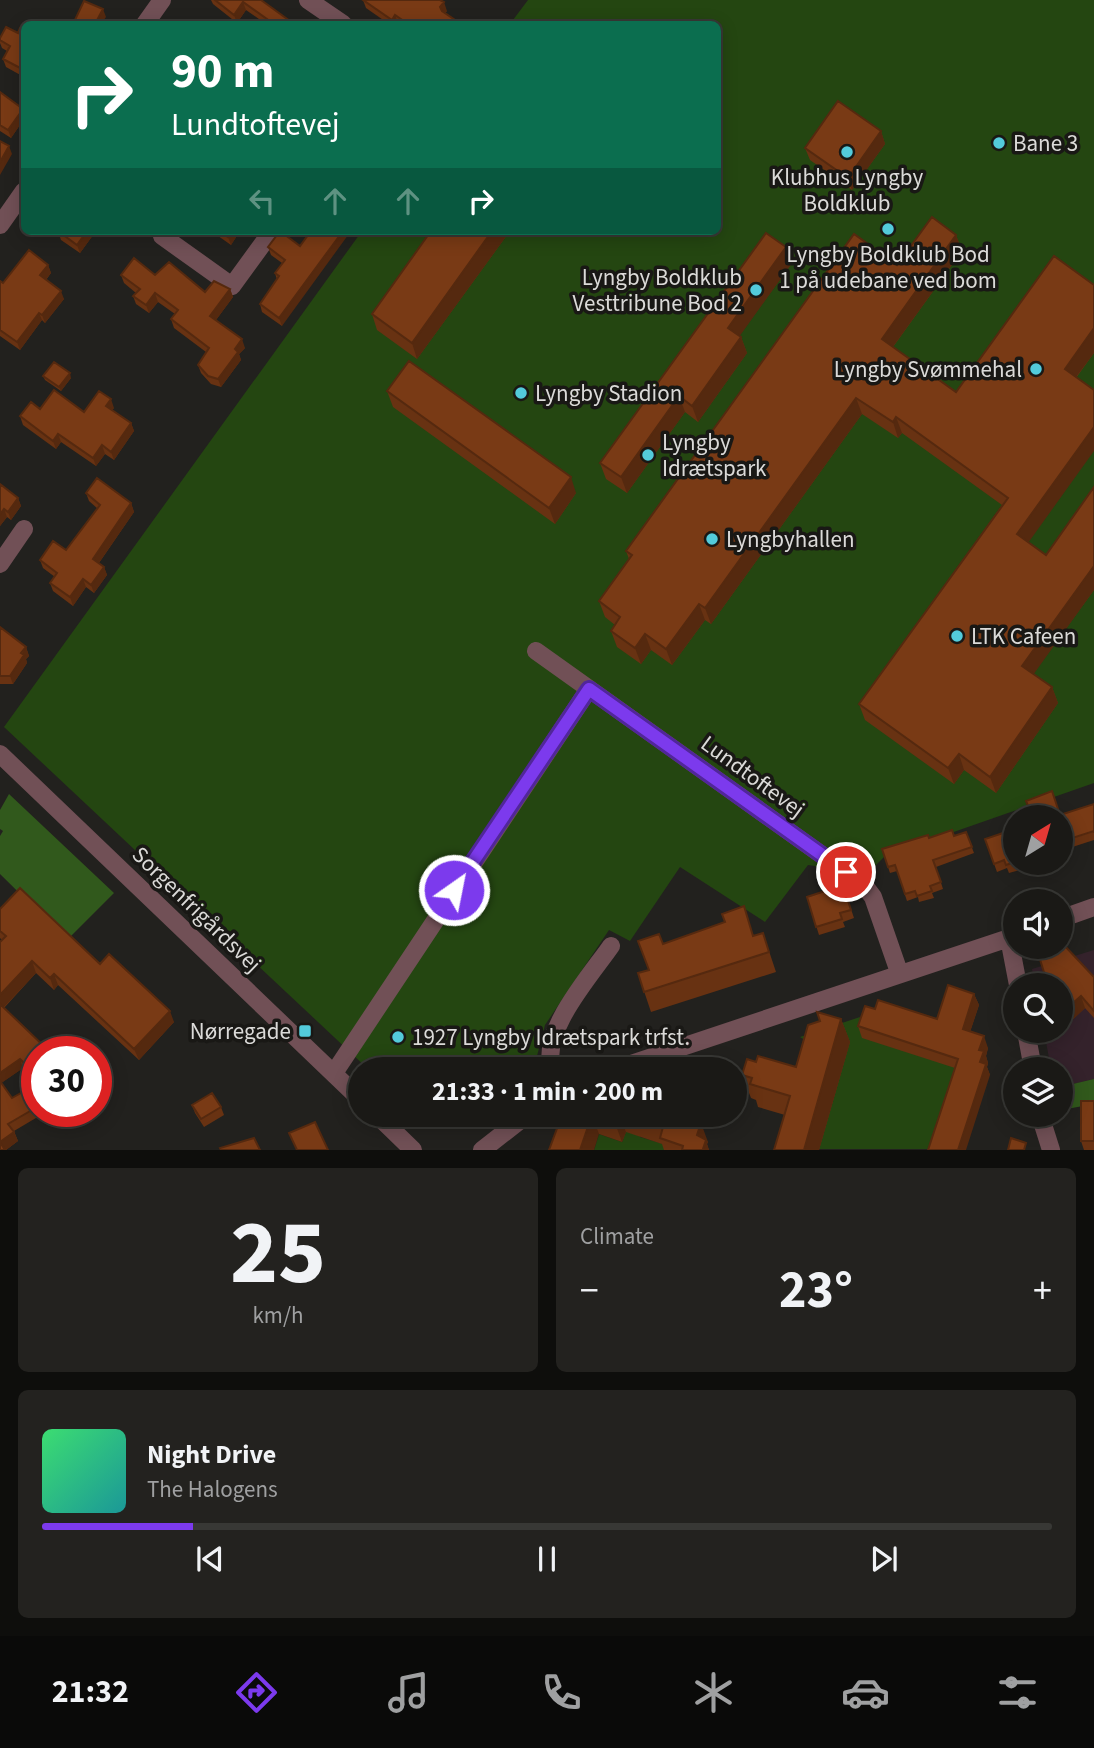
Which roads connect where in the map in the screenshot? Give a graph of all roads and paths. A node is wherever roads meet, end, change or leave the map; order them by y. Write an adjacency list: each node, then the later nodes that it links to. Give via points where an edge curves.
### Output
1 (162, 0): 3 (street)
2 (309, 0): 4 (street)
3 (147, 21)
4 (339, 21)
5 (21, 195): 6 (street)
6 (0, 225)
7 (269, 235): 8 (street, via 232,286)
8 (162, 236)
9 (24, 529): 10 (street)
10 (0, 564)
11 (537, 650): 12 (street, Lundtoftevej)
12 (589, 689): 18 (street, Lundtoftevej, via 864,885 873,897); 21 (street)
13 (0, 754): 21 (street, Sorgenfrigårdsvej)
14 (1094, 907): 15 (street)
15 (1073, 914)
16 (1003, 940): 18 (street)
17 (611, 946): 19 (street, via 553,1035)
18 (899, 972): 20 (street)
19 (550, 1057)
20 (651, 1057)
21 (334, 1073): 22 (street, Sorgenfrigårdsvej)
22 (348, 1087)
23 (389, 1127): 26 (street)
24 (512, 1127): 27 (street)
25 (1044, 1127): 28 (street)
26 (413, 1150)
27 (482, 1150)
28 (1051, 1150)

